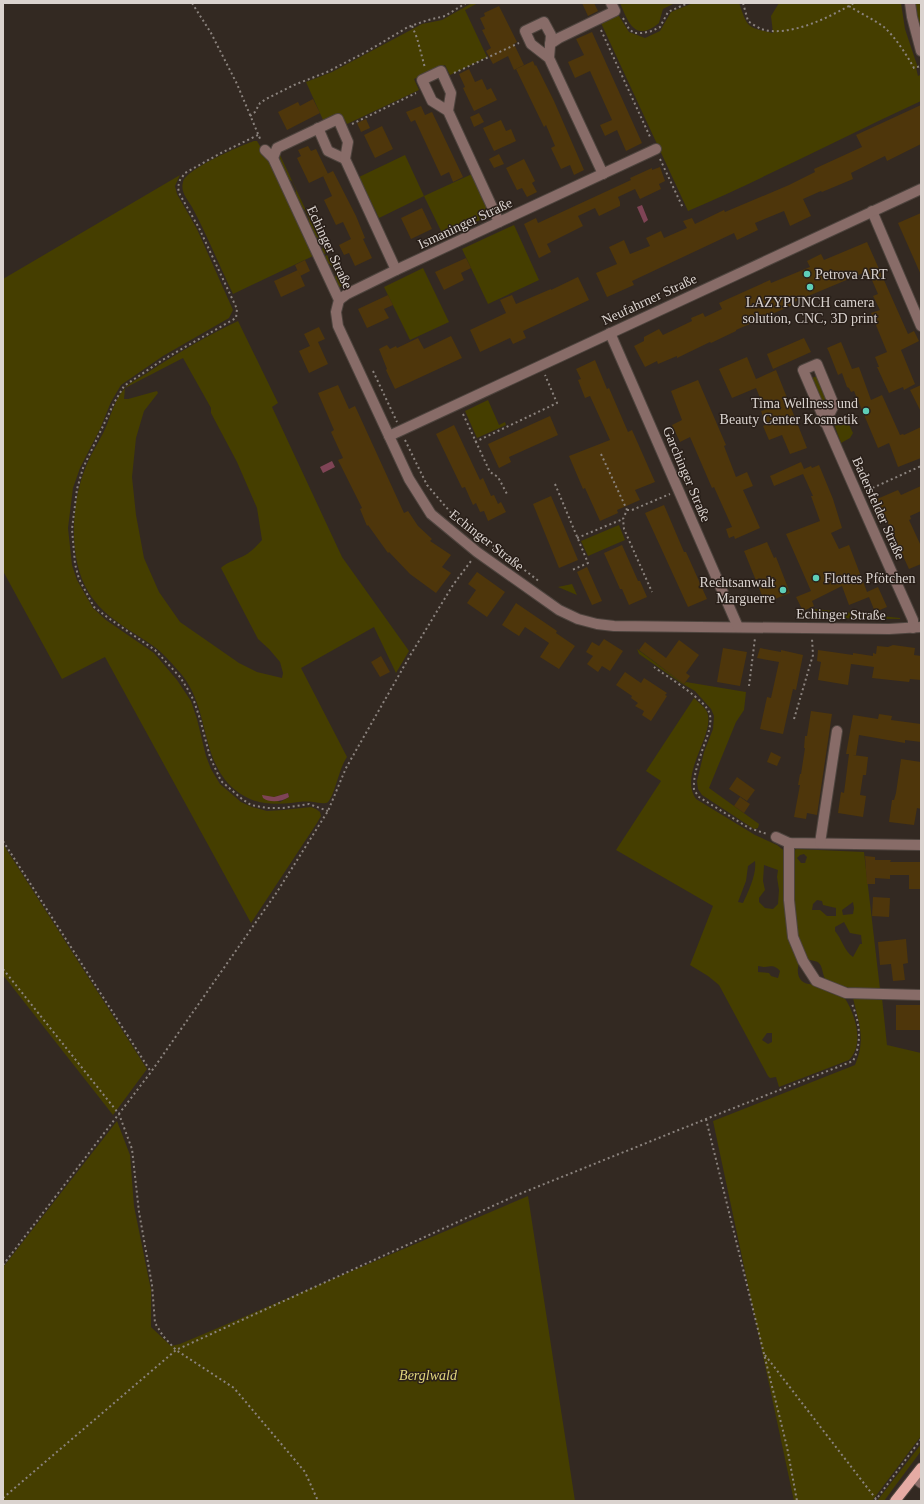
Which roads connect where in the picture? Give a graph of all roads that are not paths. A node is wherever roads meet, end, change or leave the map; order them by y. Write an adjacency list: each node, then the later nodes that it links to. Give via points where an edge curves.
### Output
1 (910, 3): 4 (street)
2 (613, 7): 3 (street, via 597,20)
3 (550, 44): 5 (street); 5 (street, via 551,35 544,22 525,31 531,44)
4 (921, 51)
5 (549, 58): 12 (street)
6 (448, 111): 6 (street, via 451,93 441,71 422,80 432,102); 15 (street)
7 (318, 128): 10 (street, via 277,148); 11 (street, via 328,151); 11 (street, via 338,119 348,142)
8 (656, 149): 12 (street, Ismaninger Straße)
9 (265, 150): 10 (street, Echinger Straße)
10 (273, 158): 17 (street, Echinger Straße)
11 (345, 159): 16 (street)
12 (603, 174): 15 (street, Ismaninger Straße)
13 (921, 189): 14 (street, Neufahrner Straße)
14 (872, 211): 18 (street); 19 (street, Neufahrner Straße)
15 (500, 222): 16 (street, Ismaninger Straße)
16 (396, 270): 17 (street, Ismaninger Straße)
17 (339, 300): 21 (street, Echinger Straße, via 336,312 338,326)
18 (921, 326)
19 (610, 333): 21 (street, Neufahrner Straße); 22 (street, Garchinger Straße)
20 (825, 422): 20 (street, Badersfelder Straße, via 803,370 817,364 834,406); 23 (street, Badersfelder Straße)
21 (389, 436): 22 (street, Echinger Straße, via 409,479 431,514 477,552 559,610 597,624 614,626)
22 (738, 627): 23 (street, Echinger Straße)
23 (917, 628)
24 (837, 731): 27 (street)
25 (776, 837): 26 (street)
26 (789, 843): 27 (street); 29 (street, via 789,900 793,937 802,962 816,981 846,993)
27 (820, 843): 28 (street)
28 (921, 844)
29 (921, 995)
30 (921, 1468): 31 (main road)
31 (917, 1480): 32 (main road)
32 (895, 1501)

